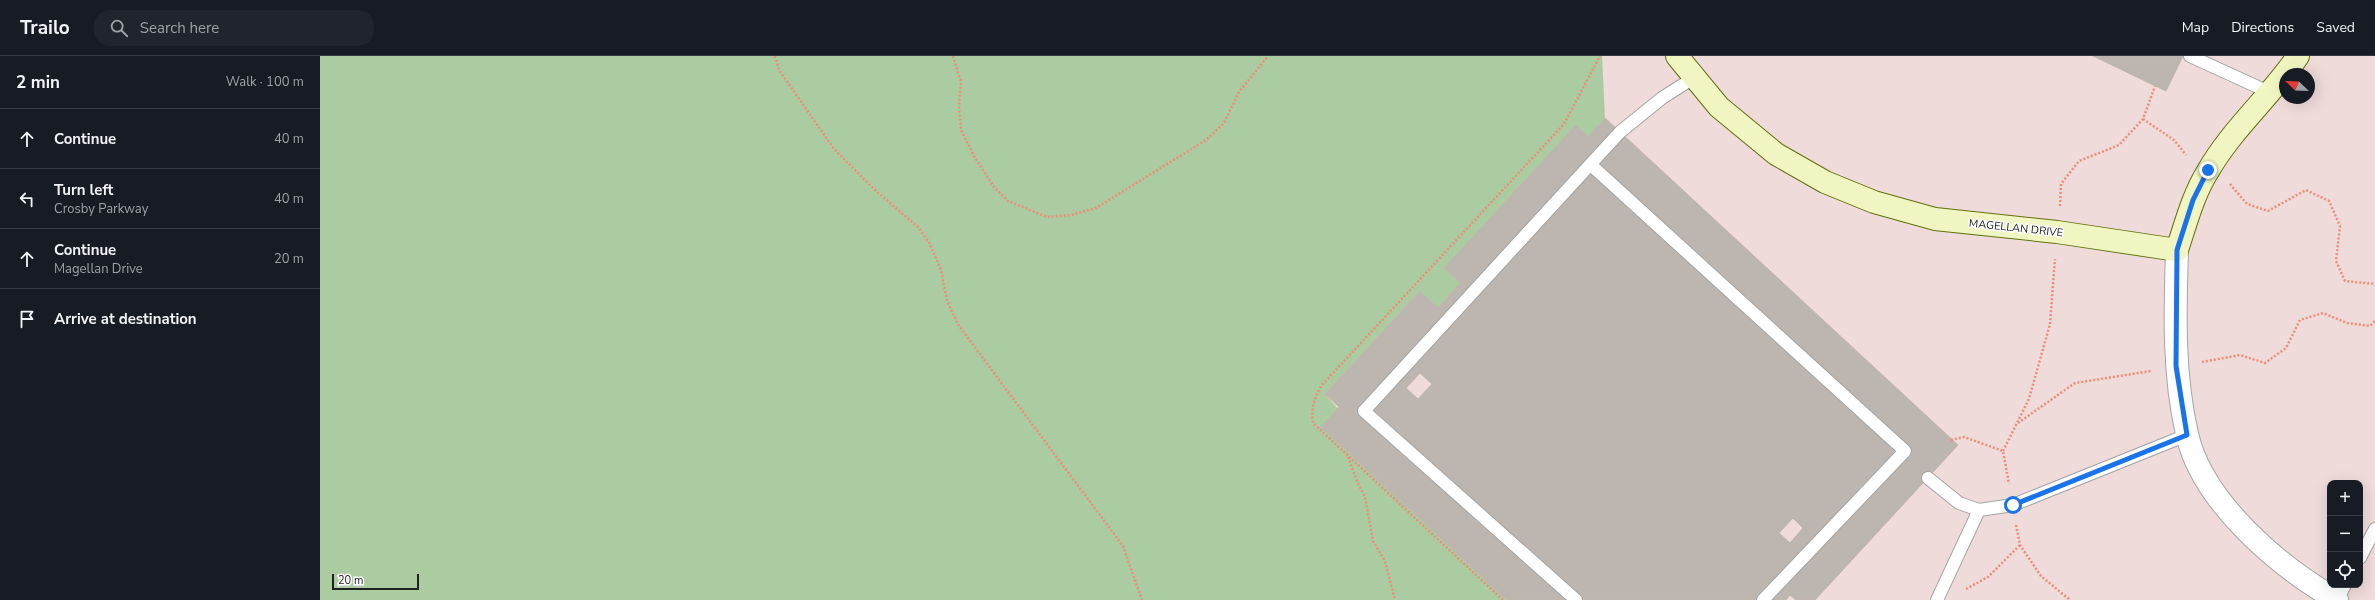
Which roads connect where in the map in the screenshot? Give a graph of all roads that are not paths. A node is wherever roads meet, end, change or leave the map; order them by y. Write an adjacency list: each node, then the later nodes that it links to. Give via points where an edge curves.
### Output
1 (1677, 56): 4 (street, MAGELLAN DRIVE)
2 (2190, 56): 5 (lane)
3 (2298, 56): 5 (street)
4 (1695, 77): 6 (lane, via 1662,98 1620,132); 7 (street, MAGELLAN DRIVE, via 1719,107 1776,154 1825,182 1874,202 1935,219 2057,232)
5 (2270, 93): 7 (street, via 2237,130 2208,170 2193,200)
6 (1591, 164): 14 (lane, via 1364,411); 15 (lane, via 1905,451)
7 (2177, 250): 8 (street, via 2176,366)
8 (2187, 435): 10 (lane, via 2013,505); 17 (street, via 2204,478 2241,526 2266,550)
9 (1928, 478): 10 (lane, via 1959,503)
10 (1979, 510): 16 (lane)
11 (2375, 529): 12 (lane)
12 (2363, 552)
13 (2344, 588): 17 (lane)
14 (1576, 600)
15 (1763, 600)
16 (1937, 600)
17 (2337, 600)

